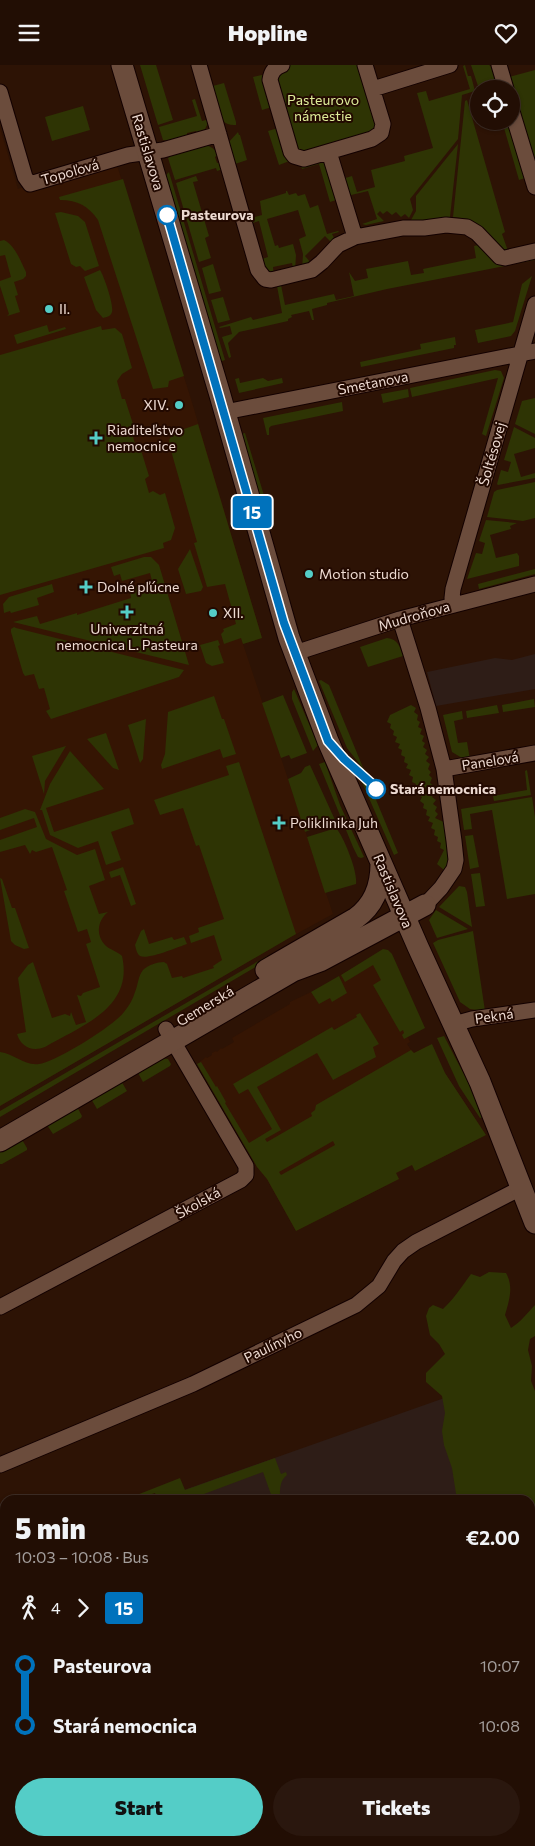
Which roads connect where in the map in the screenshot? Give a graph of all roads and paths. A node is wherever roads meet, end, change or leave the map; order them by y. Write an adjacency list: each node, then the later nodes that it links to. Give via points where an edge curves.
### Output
1 (122, 65): 13 (street, Rastislavova)
2 (199, 65): 11 (street)
3 (282, 65): 12 (street, via 270,74 270,79 291,152 304,159)
4 (365, 65): 8 (street)
5 (450, 65): 8 (street)
6 (499, 65): 7 (street)
7 (503, 80)
8 (373, 89): 12 (street, via 382,123 381,133 372,139)
9 (0, 91): 13 (street, Topoľová, via 25,177 30,184 128,155)
10 (518, 130): 14 (street)
11 (219, 134): 13 (street); 15 (street, via 258,270 265,279 312,270 338,245)
12 (329, 152): 15 (street)
13 (148, 153): 19 (street, Rastislavova)
14 (535, 187)
15 (355, 237): 16 (street, via 403,228 450,225 473,229 500,257)
16 (535, 251)
17 (535, 304): 18 (street, Šoltésovej)
18 (528, 352): 19 (street, Smetanova); 21 (street, Šoltésovej, via 452,593)
19 (225, 412): 23 (street, Rastislavova)
20 (535, 584): 21 (street, Mudroňova)
21 (454, 605): 22 (street, Mudroňova)
22 (400, 619): 23 (street, Mudroňova); 25 (street)
23 (295, 653): 26 (street, Rastislavova, via 328,741)
24 (535, 753): 25 (street, Panelová)
25 (444, 769): 27 (street, via 455,864 441,888)
26 (381, 863): 28 (street, Rastislavova); 29 (street, Gemerská, via 373,900)
27 (425, 905): 28 (street, via 404,907); 31 (street, Rastislavova, via 416,920)
28 (394, 917): 29 (street, Rastislavova); 30 (street, Gemerská); 31 (street, Rastislavova)
29 (356, 918): 34 (street, Gemerská)
30 (368, 936): 31 (street, Gemerská, via 394,934); 34 (street, Gemerská)
31 (418, 947): 33 (street, Rastislavova)
32 (535, 1010): 33 (street, Pekná)
33 (454, 1023): 37 (street, Rastislavova)
34 (169, 1035): 35 (street, Gemerská); 36 (street, Gemerská); 38 (street, Školská, via 246,1166 246,1175 166,1221)
35 (0, 1125)
36 (0, 1141)
37 (530, 1205): 39 (street, Paulínyho, via 416,1242 394,1261 379,1286 356,1305 193,1384)
38 (0, 1307)
39 (0, 1465)

